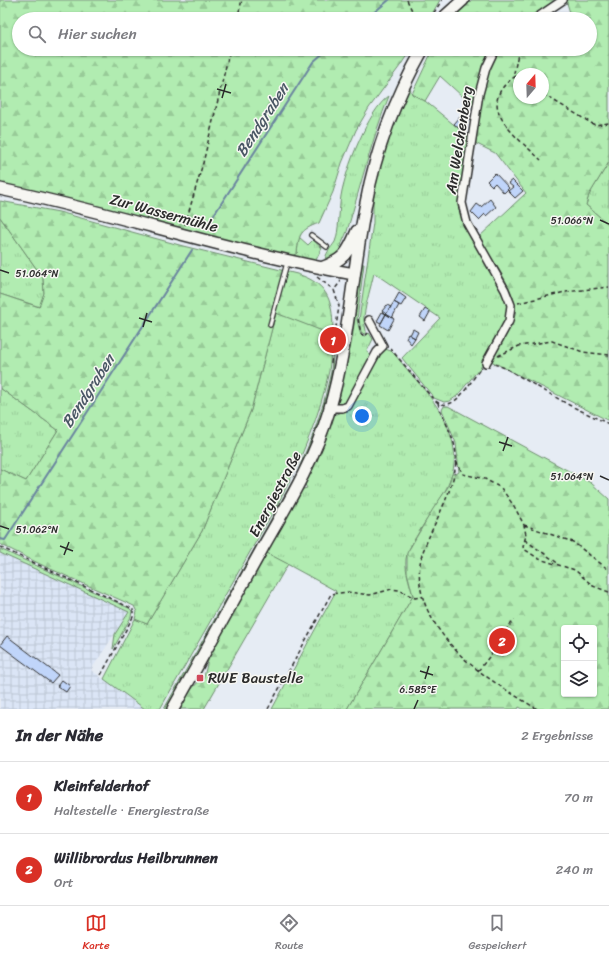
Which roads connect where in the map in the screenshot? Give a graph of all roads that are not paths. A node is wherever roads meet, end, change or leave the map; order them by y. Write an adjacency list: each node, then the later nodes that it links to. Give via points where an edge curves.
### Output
1 (454, 0): 4 (main road)
2 (462, 0): 5 (main road)
3 (563, 0): 6 (street)
4 (446, 12)
5 (449, 12)
6 (546, 12)
7 (418, 56): 10 (main road, via 404,78 384,137)
8 (492, 56): 18 (street, Am Welchenberg, via 479,94 462,206 467,223 511,305 509,321)
9 (0, 189): 13 (main road, Zur Wassermühle, via 102,212)
10 (366, 204): 14 (main road, via 346,254 336,262); 15 (main road, Energiestraße)
11 (311, 235): 12 (lane)
12 (327, 247)
13 (287, 262): 14 (main road, Zur Wassermühle); 17 (lane)
14 (320, 268): 15 (main road, Zur Wassermühle)
15 (354, 274): 19 (main road, Energiestraße, via 344,346)
16 (369, 320): 19 (street, via 383,346 378,350 348,406)
17 (270, 325)
18 (486, 363)
19 (330, 408): 20 (main road, Energiestraße, via 300,481)
20 (173, 709)

